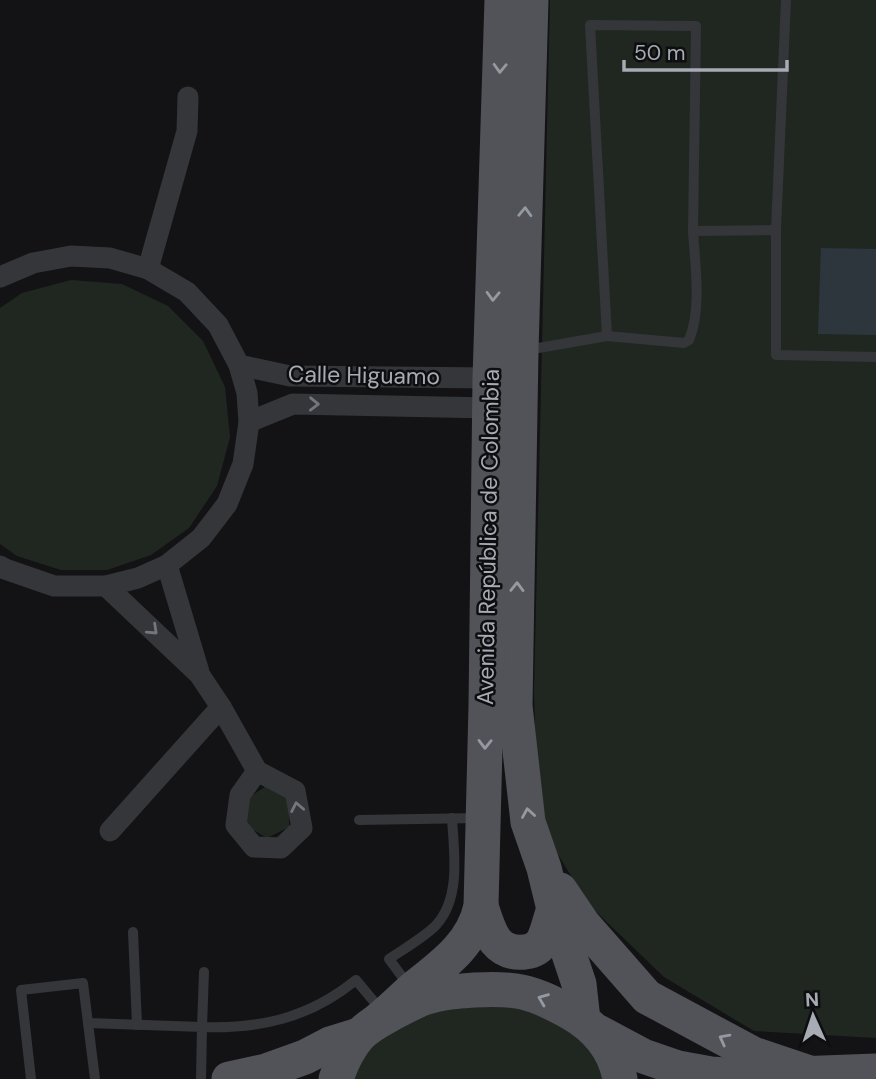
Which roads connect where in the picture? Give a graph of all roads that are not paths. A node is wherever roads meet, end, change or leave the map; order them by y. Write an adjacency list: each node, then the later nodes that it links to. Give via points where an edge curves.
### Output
1 (502, 0): 13 (main road, Avenida República de Colombia, one-way to 13)
2 (531, 0): 10 (main road, Avenida República de Colombia, one-way to 2)
3 (786, 0): 5 (lane)
4 (188, 97): 7 (street, via 187,131)
5 (776, 230): 6 (lane); 11 (lane, via 776,355)
6 (693, 231): 9 (lane, via 696,289 689,340); 9 (lane, via 696,26 590,25)
7 (148, 269): 8 (street, via 110,258 71,256 33,263); 12 (street, via 187,292 218,325)
8 (0, 277)
9 (607, 336): 10 (lane)
10 (521, 351): 24 (main road, Avenida República de Colombia, one-way to 10, via 528,822 515,706)
11 (876, 357)
12 (239, 365): 13 (street, Calle Higuamo, via 290,376); 14 (street)
13 (490, 393): 14 (street, Calle Higuamo, one-way to 13, via 293,404); 21 (main road, Avenida República de Colombia, one-way to 21)
14 (249, 422): 15 (street, via 243,464 227,504 201,538)
15 (167, 565): 17 (street); 18 (street)
16 (0, 566): 17 (street, via 54,586)
17 (106, 586): 18 (street, one-way to 18)
18 (200, 674): 19 (street)
19 (220, 707): 20 (street); 23 (street)
20 (257, 771)
21 (468, 818): 22 (lane); 25 (main road, Avenida República de Colombia); 27 (lane, via 454,850 449,906)
22 (359, 820)
23 (110, 831)
24 (544, 868): 26 (main road, Avenida República de Colombia); 36 (main road, one-way to 24, via 752,1054 647,998 583,923)
25 (481, 906): 26 (main road, via 500,948 522,953 534,950 542,941); 27 (main road, Avenida República de Colombia, via 478,919)
26 (554, 909): 31 (main road, Avenida República de Colombia)
27 (454, 929): 33 (main road, Avenida República de Colombia, via 442,966)
28 (133, 932): 32 (lane)
29 (204, 972): 34 (lane)
30 (88, 1023): 32 (lane); 39 (lane, via 83,983 21,990); 40 (lane)
31 (587, 1024): 33 (main road, one-way to 33, via 546,999 520,991 490,990 428,997); 38 (main road, via 643,1056); 44 (main road, via 609,1047)
32 (137, 1025): 34 (lane)
33 (371, 1026): 34 (lane, via 356,980 300,1014 240,1027); 37 (main road); 43 (main road, via 344,1058)
34 (202, 1027): 41 (lane)
35 (876, 1071): 36 (main road)
36 (810, 1073): 38 (main road)
37 (272, 1075): 42 (main road)
38 (696, 1077)
39 (31, 1079)
40 (95, 1079)
41 (201, 1079)
42 (229, 1079)
43 (336, 1079)
44 (621, 1079)

